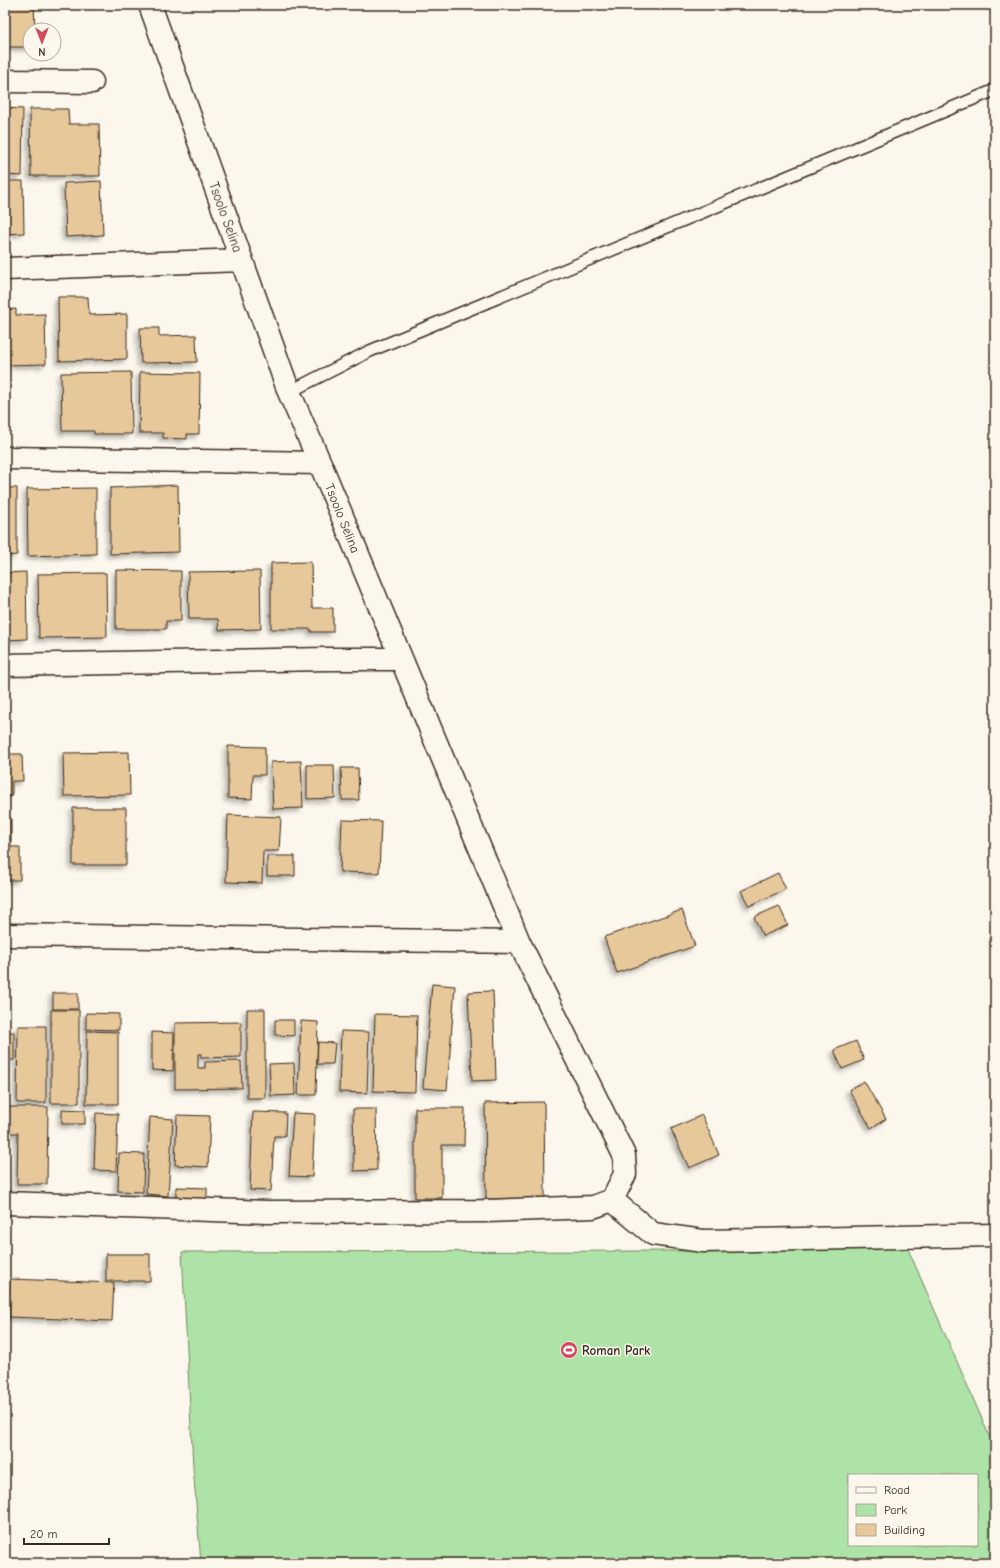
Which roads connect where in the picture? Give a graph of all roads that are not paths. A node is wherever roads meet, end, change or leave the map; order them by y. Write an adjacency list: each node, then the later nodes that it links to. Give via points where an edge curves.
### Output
1 (150, 5): 5 (street, Tsoolo Selina)
2 (5, 81): 3 (street)
3 (92, 82)
4 (995, 90): 7 (lane, via 370,351)
5 (241, 260): 6 (street); 7 (street, Tsoolo Selina)
6 (5, 269)
7 (289, 392): 9 (street, Tsoolo Selina)
8 (5, 458): 9 (street)
9 (320, 463): 10 (street, Tsoolo Selina)
10 (401, 659): 11 (street); 13 (street, Tsoolo Selina)
11 (5, 665)
12 (5, 935): 13 (street)
13 (519, 942): 14 (street, Tsoolo Selina, via 624,1155 624,1174)
14 (612, 1200): 15 (street, via 592,1206 549,1209 392,1212 267,1212); 16 (street, via 653,1234 703,1241)
15 (5, 1203)
16 (995, 1235)

